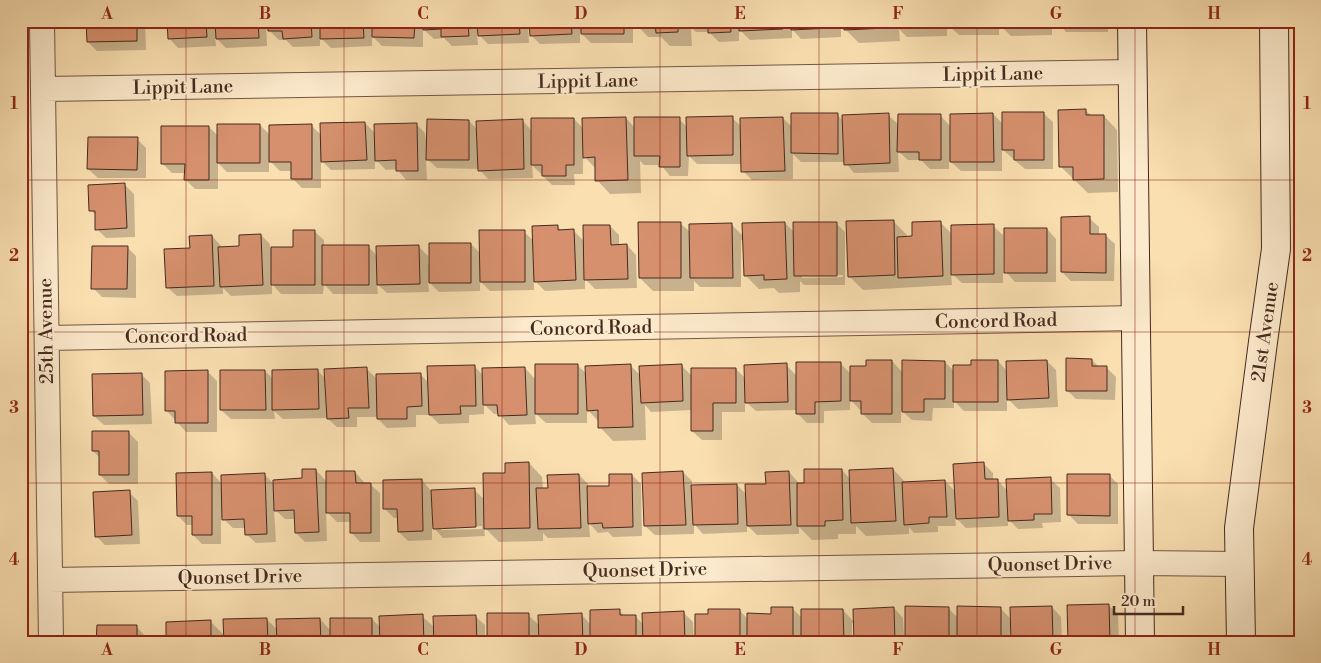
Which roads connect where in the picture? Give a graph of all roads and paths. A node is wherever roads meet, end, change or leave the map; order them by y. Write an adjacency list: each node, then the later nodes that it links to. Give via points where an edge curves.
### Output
1 (42, 21): 5 (street, 25th Avenue)
2 (1132, 21): 4 (street)
3 (1274, 21): 9 (street, 21st Avenue, via 1276,249 1239,528)
4 (1132, 72): 5 (street, Lippit Lane); 6 (street)
5 (43, 89): 7 (street, 25th Avenue)
6 (1136, 318): 7 (street, Concord Road); 8 (street)
7 (46, 338): 10 (street, 25th Avenue)
8 (1139, 563): 9 (street, Quonset Drive); 10 (street, Quonset Drive); 12 (street)
9 (1240, 564): 13 (street, 21st Avenue)
10 (50, 580): 11 (street, 25th Avenue)
11 (50, 642)
12 (1140, 642)
13 (1241, 642)

